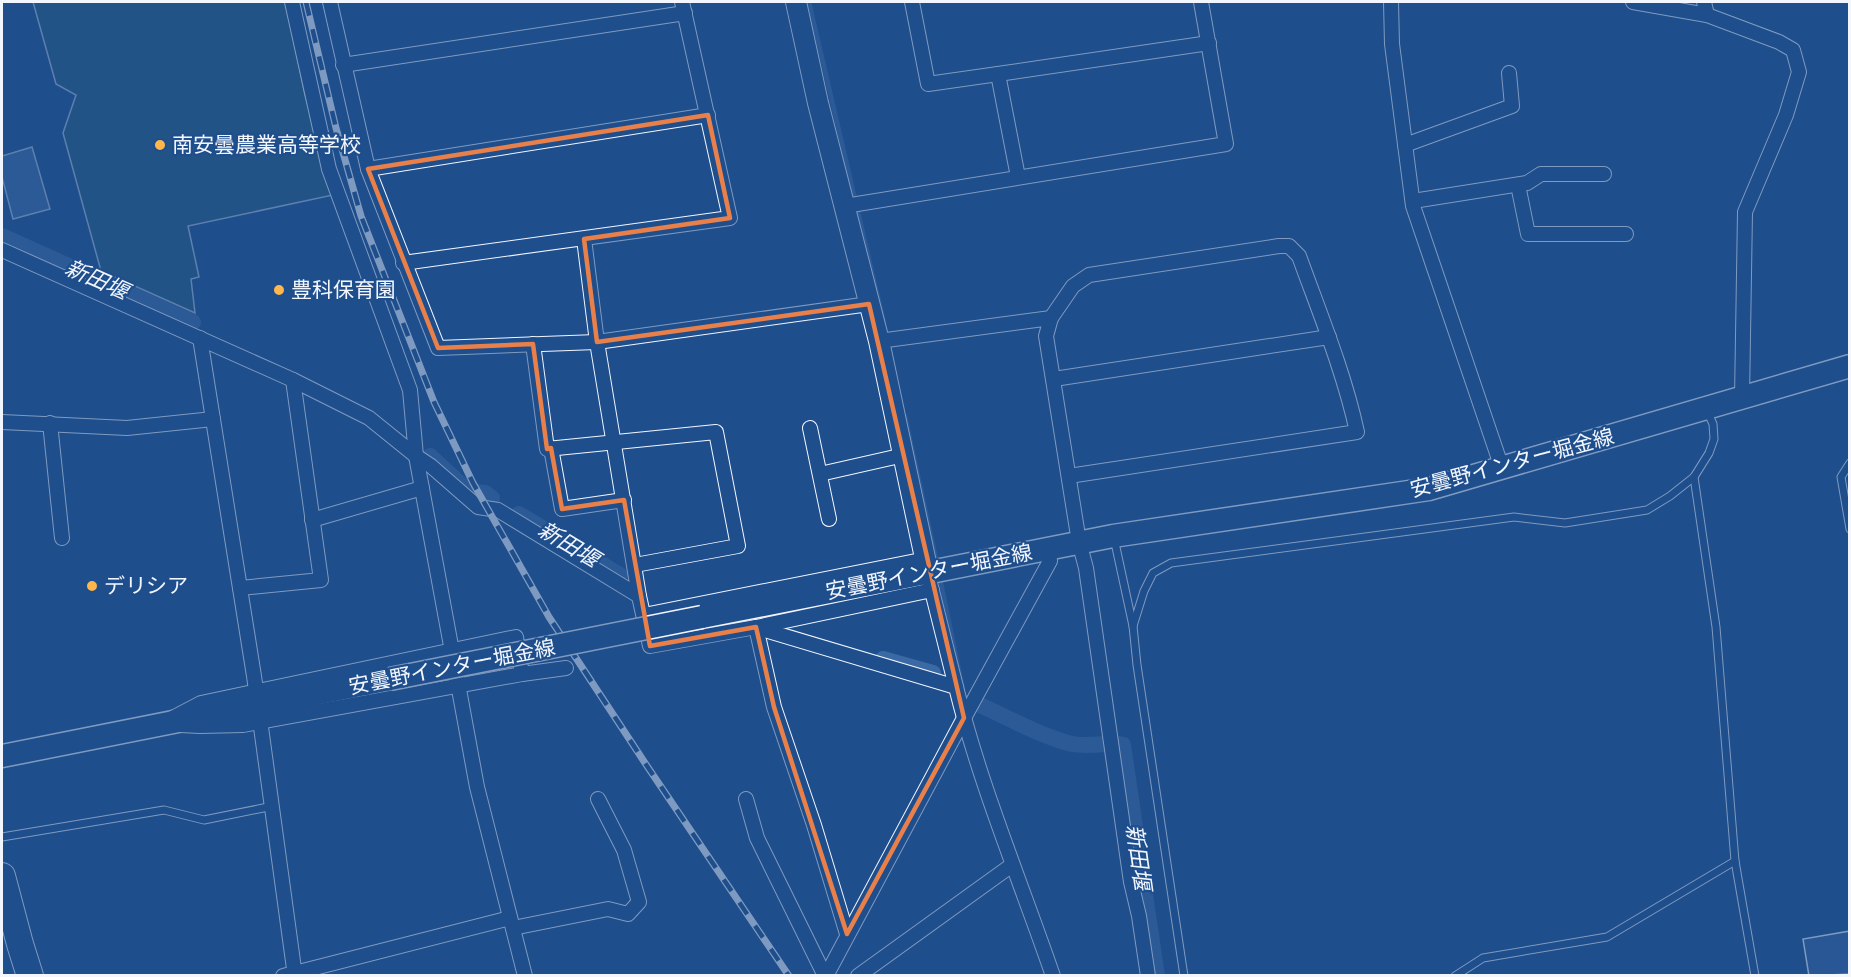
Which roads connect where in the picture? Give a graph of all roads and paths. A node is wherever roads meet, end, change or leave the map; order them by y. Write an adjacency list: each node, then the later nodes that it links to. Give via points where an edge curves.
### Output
1 (292, 2): 45 (street, via 330,169 410,390)
2 (330, 2): 11 (street)
3 (796, 2): 21 (street)
4 (912, 2): 13 (street, via 928,84)
5 (1201, 2): 10 (street)
6 (1391, 2): 15 (street, via 1392,44)
7 (1633, 2): 9 (street)
8 (684, 8): 11 (street); 14 (street)
9 (1706, 8): 36 (street, via 1793,50 1799,72 1786,115 1745,212)
10 (1209, 43): 13 (street); 18 (street, via 1226,144)
11 (343, 65): 16 (street)
12 (1509, 73): 15 (street, via 1512,106)
13 (998, 74): 18 (street)
14 (708, 115): 16 (street); 23 (street, via 730,218)
15 (1405, 145): 20 (street)
16 (368, 169): 25 (street)
17 (1604, 174): 19 (street, via 1541,174)
18 (1018, 177): 21 (street)
19 (1518, 185): 20 (street); 22 (street, via 1528,234)
20 (1413, 201): 47 (street)
21 (845, 206): 26 (street)
22 (1626, 234)
23 (584, 239): 25 (street); 31 (street)
24 (2, 250): 29 (street)
25 (403, 263): 32 (street, via 438,348)
26 (868, 304): 30 (street); 31 (street)
27 (1051, 318): 28 (street, via 1073,286 1089,275 1289,246 1299,256); 30 (street); 34 (street, via 1046,336)
28 (1329, 337): 34 (street); 49 (street, via 1357,432)
29 (200, 338): 35 (street); 38 (street)
30 (879, 341): 44 (street)
31 (597, 342): 32 (street); 42 (street)
32 (533, 344): 43 (street, via 547,449)
33 (1850, 366): 36 (main road, 安曇野インター堀金線)
34 (1054, 379): 49 (street)
35 (293, 380): 45 (street, via 369,418); 54 (street)
36 (1742, 398): 37 (main road, 安曇野インター堀金線)
37 (1706, 408): 47 (main road, 安曇野インター堀金線); 50 (lane, via 1714,439)
38 (213, 419): 40 (street, via 127,428); 62 (street)
39 (2, 422): 40 (street)
40 (50, 423): 57 (street)
41 (810, 428): 48 (street)
42 (614, 443): 43 (street); 52 (street); 60 (street, via 716,432 738,546)
43 (551, 448): 52 (street, via 562,509)
44 (904, 455): 48 (street); 61 (street)
45 (416, 456): 51 (street); 63 (street, via 478,507 498,510)
46 (1850, 463): 55 (lane, via 1841,477)
47 (1502, 468): 56 (main road, 安曇野インター堀金線, via 1429,489)
48 (820, 474): 53 (street)
49 (1069, 476): 58 (street)
50 (1694, 477): 65 (lane, via 1647,510 1635,512 1565,523 1514,517 1171,563 1153,573); 79 (lane, via 1716,627)
51 (422, 488): 54 (street); 67 (street)
52 (624, 500): 60 (street)
53 (830, 519)
54 (312, 520): 62 (street, via 321,580)
55 (1850, 529)
56 (1113, 536): 58 (main road, 安曇野インター堀金線); 65 (lane)
57 (62, 538)
58 (1079, 542): 59 (main road, 安曇野インター堀金線); 90 (street)
59 (1049, 548): 61 (main road, 安曇野インター堀金線); 73 (street, via 1050,561)
60 (635, 565): 63 (street)
61 (929, 574): 64 (street); 66 (street); 71 (street); 72 (main road, 安曇野インター堀金線, bridge)
62 (240, 588): 72 (street)
63 (639, 596): 64 (street)
64 (644, 615): 66 (street, via 650,646)
65 (1133, 626): 91 (lane)
66 (756, 627): 71 (street); 83 (street, via 774,707)
67 (451, 650): 69 (street, via 516,637); 70 (street); 72 (street)
68 (566, 668): 69 (street)
69 (522, 674): 70 (street)
70 (457, 685): 72 (street); 82 (street, via 477,787)
71 (956, 687): 73 (street)
72 (258, 706): 74 (main road, 安曇野インター堀金線); 77 (street)
73 (964, 718): 80 (street); 83 (street)
74 (2, 756)
75 (598, 799): 82 (street, via 624,850 639,902 628,914 608,909)
76 (746, 799): 87 (street, via 757,838)
77 (273, 806): 78 (lane, via 204,820 164,810); 85 (street)
78 (2, 837)
79 (1735, 861): 92 (lane, via 1607,937 1483,958); 93 (lane)
80 (1012, 865): 88 (street); 89 (street)
81 (2, 876): 84 (highway)
82 (512, 923): 85 (street); 86 (street)
83 (847, 934): 87 (street)
84 (30, 975)
85 (291, 975)
86 (525, 975)
87 (826, 975)
88 (858, 975)
89 (1053, 975)
90 (1148, 975)
91 (1184, 975)
92 (1455, 975)
93 (1755, 975)

